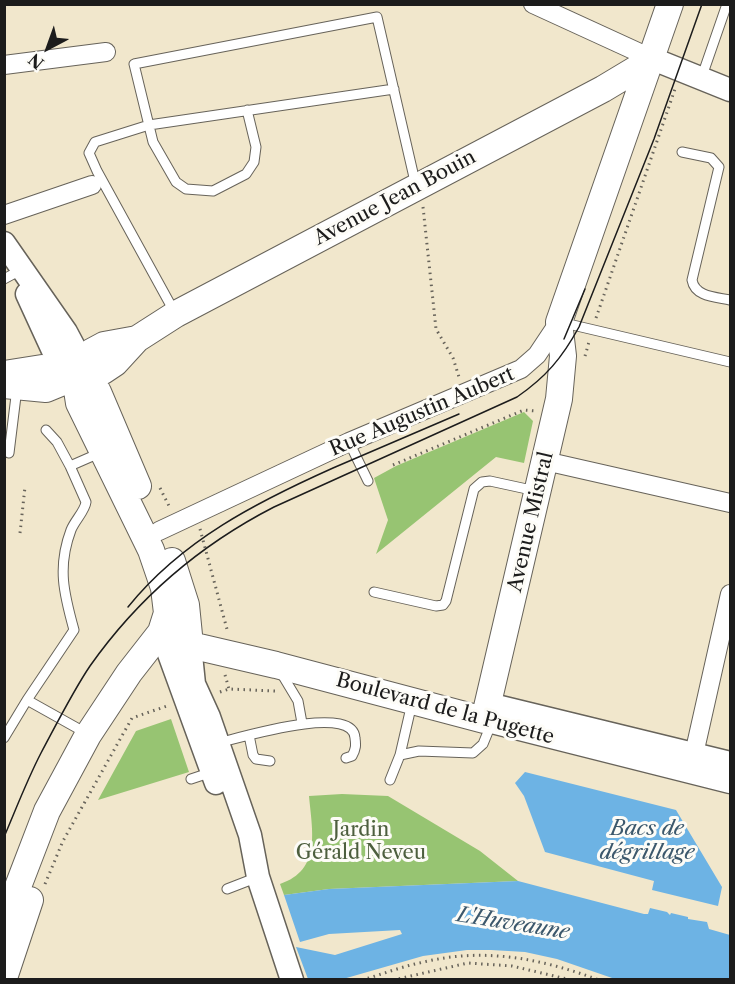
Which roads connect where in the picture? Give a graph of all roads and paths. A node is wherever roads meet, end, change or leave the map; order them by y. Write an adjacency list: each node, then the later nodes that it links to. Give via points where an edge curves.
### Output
1 (670, 4): 5 (main road, Rue Augustin Aubert)
2 (727, 4): 7 (lane)
3 (536, 5): 5 (street)
4 (106, 52): 6 (street)
5 (652, 58): 7 (street); 14 (main road, Avenue Jean Bouin); 20 (main road, Rue Augustin Aubert)
6 (4, 65)
7 (701, 79): 9 (street)
8 (394, 89): 10 (lane); 11 (lane, via 377,17 134,64); 14 (lane)
9 (730, 90)
10 (247, 110): 11 (lane); 11 (lane, via 256,147 254,162 246,174 213,191 186,189 176,182 153,142)
11 (149, 125): 19 (lane, via 95,142 89,153)
12 (682, 152): 18 (lane, via 711,158 719,167 693,286 699,292)
13 (92, 185): 15 (street)
14 (419, 194): 19 (main road, Avenue Jean Bouin, via 359,218); 24 (path, via 436,329 453,358)
15 (4, 215)
16 (4, 245): 17 (street); 22 (street, via 66,332 75,349)
17 (11, 276): 22 (street, via 55,355)
18 (730, 300)
19 (176, 314): 22 (main road, Avenue Jean Bouin, via 137,339 103,371)
20 (559, 322): 21 (lane); 24 (street, Rue Augustin Aubert, via 537,355 520,369); 25 (main road, Avenue Mistral, via 563,356)
21 (730, 362)
22 (75, 377): 23 (main road, Avenue Jean Bouin, via 46,389); 28 (main road, via 80,403); 38 (main road, via 98,392)
23 (9, 382): 29 (lane)
24 (465, 394): 27 (street, Rue Augustin Aubert)
25 (554, 414): 30 (main road, Avenue Mistral); 31 (path, via 524,410)
26 (46, 430): 32 (lane)
27 (349, 442): 33 (lane); 37 (street, Rue Augustin Aubert)
28 (103, 451): 32 (lane); 42 (main road, via 147,540 164,588)
29 (9, 453)
30 (545, 461): 35 (main road, Avenue Mistral); 36 (street)
31 (393, 465)
32 (70, 466): 46 (lane, via 86,502 65,546 62,580 74,630)
33 (368, 481)
34 (25, 487): 39 (path)
35 (538, 491): 40 (lane, via 490,481 474,489 443,605); 49 (main road, Avenue Mistral)
36 (730, 502)
37 (195, 513): 38 (street, Rue Augustin Aubert); 43 (path, via 227,625)
38 (159, 531): 42 (main road, via 178,574 186,605)
39 (20, 533)
40 (374, 592)
41 (730, 594): 45 (street)
42 (173, 643): 43 (main road, Boulevard de la Pugette); 47 (street); 51 (main road, via 129,673); 54 (street); 64 (main road, via 142,680 101,747)
43 (231, 656): 44 (main road, Boulevard de la Pugette)
44 (276, 665): 48 (main road, Boulevard de la Pugette); 50 (lane, via 298,701)
45 (722, 671): 55 (street)
46 (27, 700): 51 (lane); 53 (lane)
47 (184, 700): 62 (street, via 201,775); 64 (path, via 132,718 63,841)
48 (413, 701): 49 (main road, Boulevard de la Pugette); 56 (lane)
49 (488, 715): 55 (street, Boulevard de la Pugette); 56 (lane, via 483,744 472,753 419,751); 61 (street, Boulevard de la Pugette)
50 (302, 723): 52 (lane); 57 (lane, via 351,727 356,749)
51 (88, 735): 64 (main road, via 47,811)
52 (249, 735): 54 (lane); 58 (lane, via 256,759)
53 (4, 738)
54 (218, 743): 62 (street, via 250,835)
55 (694, 754): 59 (street, Boulevard de la Pugette)
56 (400, 755): 60 (lane)
57 (346, 758)
58 (270, 761)
59 (730, 763)
60 (390, 780)
61 (730, 782)
62 (258, 877): 63 (lane); 68 (street)
63 (227, 889)
64 (24, 891): 65 (main road); 66 (main road)
65 (4, 922)
66 (8, 954): 67 (main road)
67 (4, 978)
68 (292, 980)
69 (362, 980): 72 (path, via 424,962 466,955 525,957)
70 (393, 980): 71 (path, via 468,963 512,966)
71 (571, 980)
72 (599, 980)

